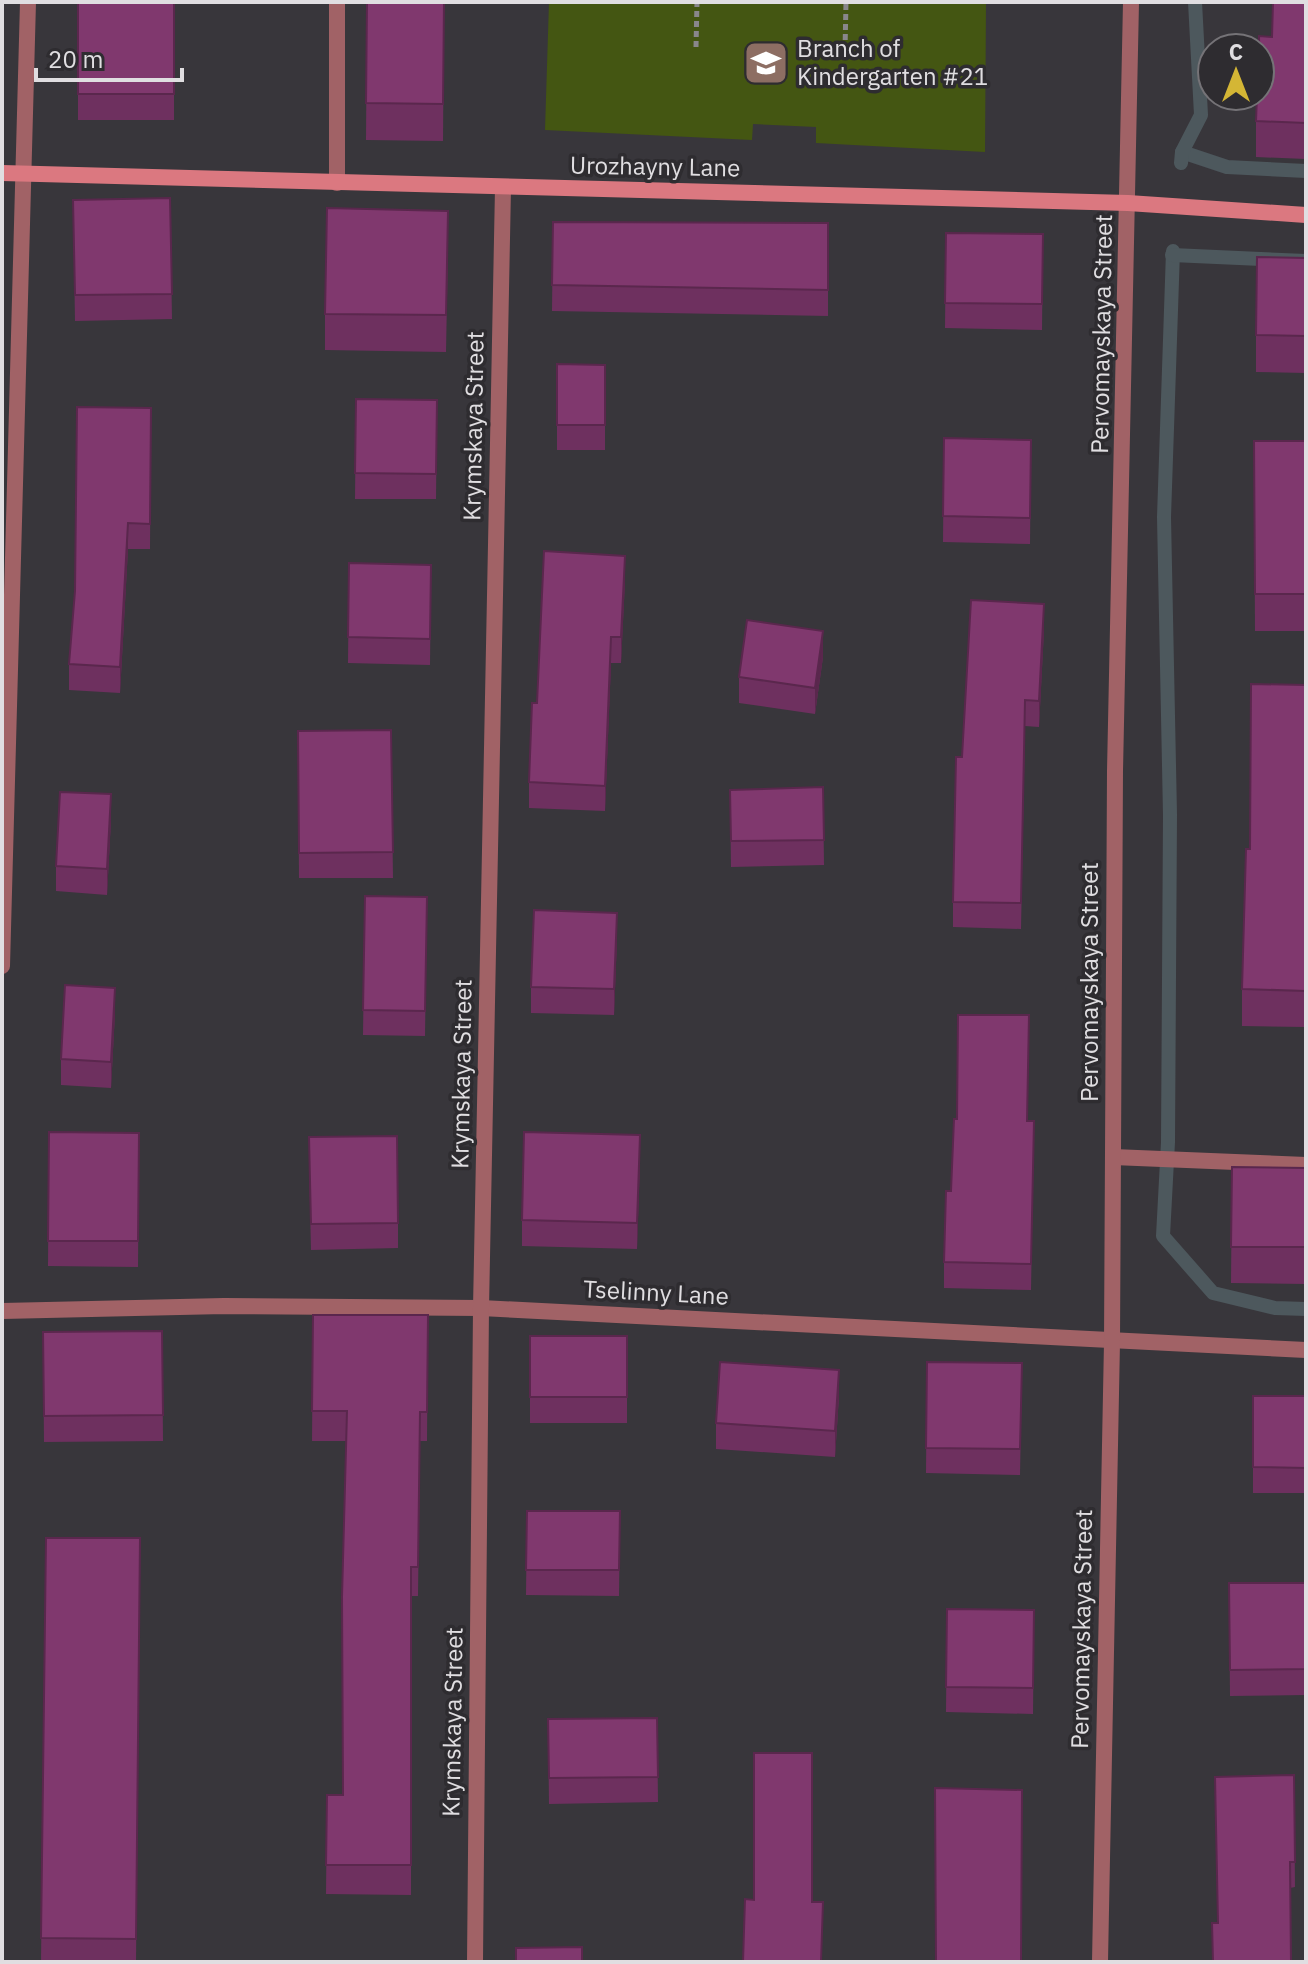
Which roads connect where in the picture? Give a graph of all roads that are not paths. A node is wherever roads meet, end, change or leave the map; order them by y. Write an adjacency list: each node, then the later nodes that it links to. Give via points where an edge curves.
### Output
1 (28, 2): 5 (street)
2 (337, 2): 6 (street)
3 (1131, 2): 8 (street, Pervomayskaya Street)
4 (2, 173): 5 (street, Urozhayny Lane)
5 (21, 174): 6 (street, Urozhayny Lane); 10 (street)
6 (337, 183): 7 (street, Urozhayny Lane)
7 (503, 188): 8 (street, Urozhayny Lane); 13 (street, Krymskaya Street)
8 (1128, 203): 9 (street, Urozhayny Lane); 11 (street, Pervomayskaya Street, via 1115,771)
9 (1306, 215)
10 (2, 966)
11 (1113, 1157): 12 (street); 15 (street, Pervomayskaya Street)
12 (1306, 1165)
13 (481, 1308): 14 (street, Tselinny Lane); 15 (street, Tselinny Lane); 17 (street, Krymskaya Street)
14 (2, 1311)
15 (1112, 1342): 16 (street, Tselinny Lane); 18 (street, Pervomayskaya Street)
16 (1306, 1350)
17 (475, 1962)
18 (1100, 1962)

